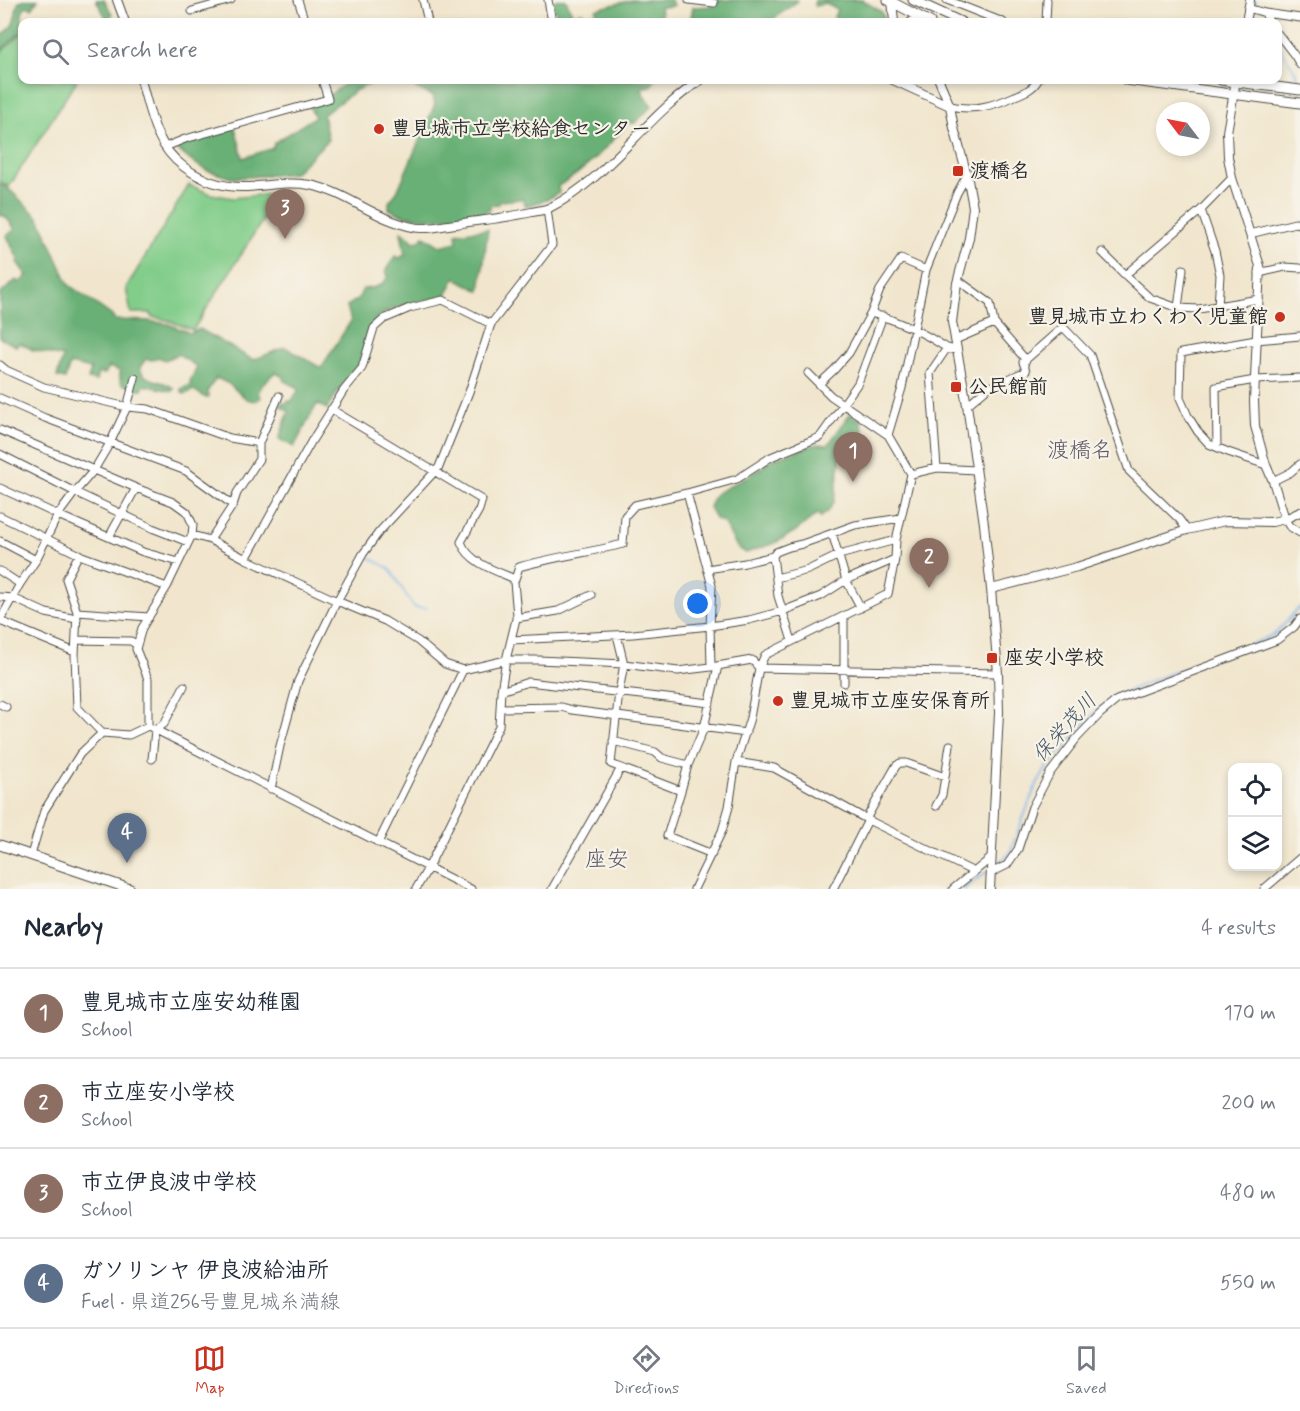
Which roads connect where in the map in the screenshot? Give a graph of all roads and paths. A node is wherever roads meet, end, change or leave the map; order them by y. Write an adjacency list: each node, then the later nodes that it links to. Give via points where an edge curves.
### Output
1 (117, 0): 15 (street)
2 (231, 0): 13 (street)
3 (298, 0): 16 (street)
4 (423, 0): 17 (street)
5 (548, 0): 18 (street)
6 (689, 0): 11 (street)
7 (913, 0): 21 (main road)
8 (946, 0): 22 (street)
9 (1047, 0): 23 (street)
10 (890, 1): 19 (street); 20 (main road)
11 (714, 3)
12 (1249, 4): 14 (street)
13 (192, 11)
14 (1265, 13): 24 (street); 25 (street)
15 (124, 18)
16 (304, 18)
17 (427, 18)
18 (551, 18)
19 (893, 18)
20 (921, 18)
21 (952, 18)
22 (993, 18)
23 (1046, 18)
24 (1267, 18)
25 (1300, 18)
26 (1282, 38): 27 (street)
27 (1300, 66)
28 (142, 84): 41 (street, via 156,132)
29 (323, 84): 41 (street, via 328,99)
30 (695, 84): 44 (street, via 672,101 607,167)
31 (902, 84): 40 (street)
32 (941, 84): 40 (street)
33 (1035, 84): 40 (street, via 990,107)
34 (1157, 84): 38 (main road)
35 (1235, 84): 38 (street)
36 (1262, 84): 37 (main road)
37 (1300, 90)
38 (1233, 94): 39 (main road); 43 (street, via 1227,132)
39 (1300, 103)
40 (950, 106): 42 (street)
41 (165, 147): 44 (street, via 185,168 217,185 310,185 332,191 393,221 419,228)
42 (967, 175): 51 (street); 54 (street, via 973,207)
43 (1232, 178): 45 (street); 47 (street)
44 (547, 209): 61 (street, via 552,245)
45 (1201, 210): 53 (street); 56 (street, via 1220,275)
46 (1300, 224): 47 (street)
47 (1250, 234): 52 (street)
48 (1102, 252): 53 (street)
49 (1300, 267): 52 (street)
50 (1183, 268): 57 (street)
51 (926, 270): 58 (street, via 901,259 880,290); 62 (street)
52 (1259, 273): 55 (street)
53 (1125, 275): 57 (street, via 1150,298)
54 (958, 280): 60 (street, via 990,303); 64 (street, via 952,321)
55 (1259, 299): 56 (street); 65 (street)
56 (1218, 306): 57 (street)
57 (1178, 308)
58 (871, 313): 59 (street); 74 (street, via 849,353)
59 (883, 316): 62 (street); 77 (street, via 858,383)
60 (994, 323): 64 (street); 68 (street)
61 (491, 324): 80 (street, via 444,300 384,319 374,328 362,368); 92 (street, via 470,392)
62 (915, 328): 66 (street); 82 (street)
63 (1300, 336): 65 (street)
64 (955, 340): 67 (street)
65 (1257, 340): 73 (street); 85 (street, via 1180,353 1180,398 1198,432)
66 (947, 348): 67 (street); 89 (street, via 930,373)
67 (956, 350): 78 (street)
68 (1026, 360): 78 (street, via 1026,371 986,389); 106 (street, via 1063,327 1090,355 1129,471)
69 (0, 365): 79 (street, via 44,387)
70 (808, 373): 74 (street)
71 (135, 378): 79 (street)
72 (1300, 378): 73 (street)
73 (1255, 380): 85 (street, via 1216,387); 88 (street, via 1255,426)
74 (819, 384): 77 (street)
75 (279, 396): 84 (street)
76 (0, 398): 83 (street)
77 (843, 404): 82 (street); 98 (street, via 820,437 771,457 737,479)
78 (967, 405): 91 (street)
79 (127, 407): 83 (street); 84 (street)
80 (331, 409): 92 (street); 118 (street)
81 (0, 430): 90 (street)
82 (888, 435): 93 (street)
83 (110, 442): 90 (street); 99 (street, via 186,471)
84 (259, 443): 99 (street, via 258,459)
85 (1216, 447): 88 (street)
86 (0, 454): 97 (street)
87 (1300, 464): 94 (street)
88 (1266, 465): 94 (street)
89 (937, 468): 91 (street); 93 (street)
90 (94, 470): 96 (street); 97 (street)
91 (975, 470): 129 (street)
92 (435, 472): 125 (street, via 482,500 461,542 464,550 493,570); 133 (street, via 379,532)
93 (911, 474): 104 (street)
94 (1273, 481): 105 (street)
95 (0, 488): 102 (street)
96 (136, 488): 101 (street); 110 (street, via 173,502 187,512 193,525)
97 (75, 492): 101 (street); 102 (street)
98 (687, 493): 122 (street); 125 (street, via 635,506 625,516 623,544 519,567)
99 (233, 505): 112 (street)
100 (1300, 512): 105 (street)
101 (122, 513): 109 (street); 110 (street, via 152,528)
102 (58, 515): 109 (street); 111 (street)
103 (0, 516): 111 (street)
104 (902, 518): 107 (street, via 855,525); 113 (street)
105 (1285, 519): 106 (street, via 1225,521); 108 (street)
106 (1187, 530): 129 (street, via 1077,567)
107 (832, 533): 116 (street); 117 (street)
108 (1300, 533)
109 (109, 537): 121 (street)
110 (190, 538): 112 (street); 121 (street)
111 (46, 539): 115 (street); 120 (street)
112 (210, 540): 118 (street)
113 (896, 540): 116 (street); 119 (street)
114 (0, 541): 120 (street)
115 (79, 554): 128 (street); 136 (street, via 66,579)
116 (839, 555): 124 (street, via 808,570); 126 (street)
117 (772, 556): 122 (street); 124 (street)
118 (246, 559): 133 (street)
119 (895, 559): 126 (street); 134 (street, via 888,594)
120 (36, 560): 127 (street)
121 (179, 562): 128 (street)
122 (707, 569): 142 (street, via 712,586)
123 (0, 572): 127 (street)
124 (776, 578): 135 (street)
125 (515, 579): 139 (street)
126 (846, 580): 134 (street); 135 (street, via 821,596)
127 (20, 584): 132 (street)
128 (167, 587): 138 (street)
129 (991, 589): 155 (street)
130 (591, 595): 139 (street, via 558,611)
131 (0, 597): 132 (street)
132 (13, 598): 136 (street, via 46,613); 141 (street)
133 (338, 601): 153 (street, via 385,621 445,664); 174 (street, via 298,681)
134 (861, 608): 137 (street)
135 (783, 611): 142 (street); 146 (street)
136 (77, 616): 138 (street); 144 (street)
137 (844, 616): 146 (street); 154 (street)
138 (149, 617): 147 (street)
139 (516, 618): 145 (street)
140 (1300, 619): 183 (street, via 1277,640 1117,700 1077,738 1050,773 1032,807 1018,849 1007,865)
141 (0, 620): 148 (street)
142 (710, 626): 143 (street); 151 (street)
143 (617, 635): 145 (street); 150 (street)
144 (76, 640): 147 (street, via 131,641); 148 (street)
145 (511, 640): 149 (street)
146 (792, 641): 152 (street, via 765,655)
147 (137, 645): 163 (street, via 148,679)
148 (75, 652): 165 (street, via 78,707)
149 (506, 660): 150 (street); 153 (street); 158 (street)
150 (624, 664): 151 (street, via 678,671); 159 (street)
151 (715, 667): 152 (street, via 752,660); 160 (street)
152 (759, 668): 154 (street); 166 (street)
153 (464, 670): 178 (street)
154 (845, 670): 155 (street); 156 (street)
155 (998, 673): 183 (street)
156 (844, 683)
157 (184, 686): 163 (street, via 164,724)
158 (501, 691): 159 (street, via 528,682); 161 (street)
159 (619, 692): 160 (street); 162 (street)
160 (710, 703): 164 (street)
161 (500, 708): 162 (street, via 561,707); 184 (street, via 499,726)
162 (616, 716): 164 (street); 167 (street)
163 (151, 728): 165 (street, via 129,735); 169 (street); 174 (street)
164 (704, 728): 166 (street); 171 (street)
165 (102, 733): 181 (street, via 80,754 44,811)
166 (746, 733): 170 (street)
167 (613, 741): 171 (street); 172 (street, via 611,764)
168 (950, 745): 173 (street)
169 (152, 759)
170 (736, 762): 177 (street, via 774,768); 180 (street, via 729,807)
171 (688, 765): 175 (street)
172 (621, 768): 175 (street); 189 (street)
173 (945, 777): 176 (street); 177 (street, via 900,763)
174 (271, 789): 178 (street)
175 (681, 791): 180 (street, via 667,836)
176 (936, 806)
177 (867, 819): 185 (street); 191 (street)
178 (378, 843): 184 (street)
179 (0, 844): 181 (main road)
180 (712, 854): 190 (street)
181 (31, 855): 186 (main road)
182 (1300, 858): 194 (street)
183 (991, 867): 185 (street); 193 (street)
184 (428, 868): 187 (street); 188 (street)
185 (974, 873): 192 (street)
186 (130, 889)
187 (416, 889)
188 (471, 889)
189 (552, 889)
190 (694, 889)
191 (833, 889)
192 (953, 889)
193 (990, 889)
194 (1263, 889)

